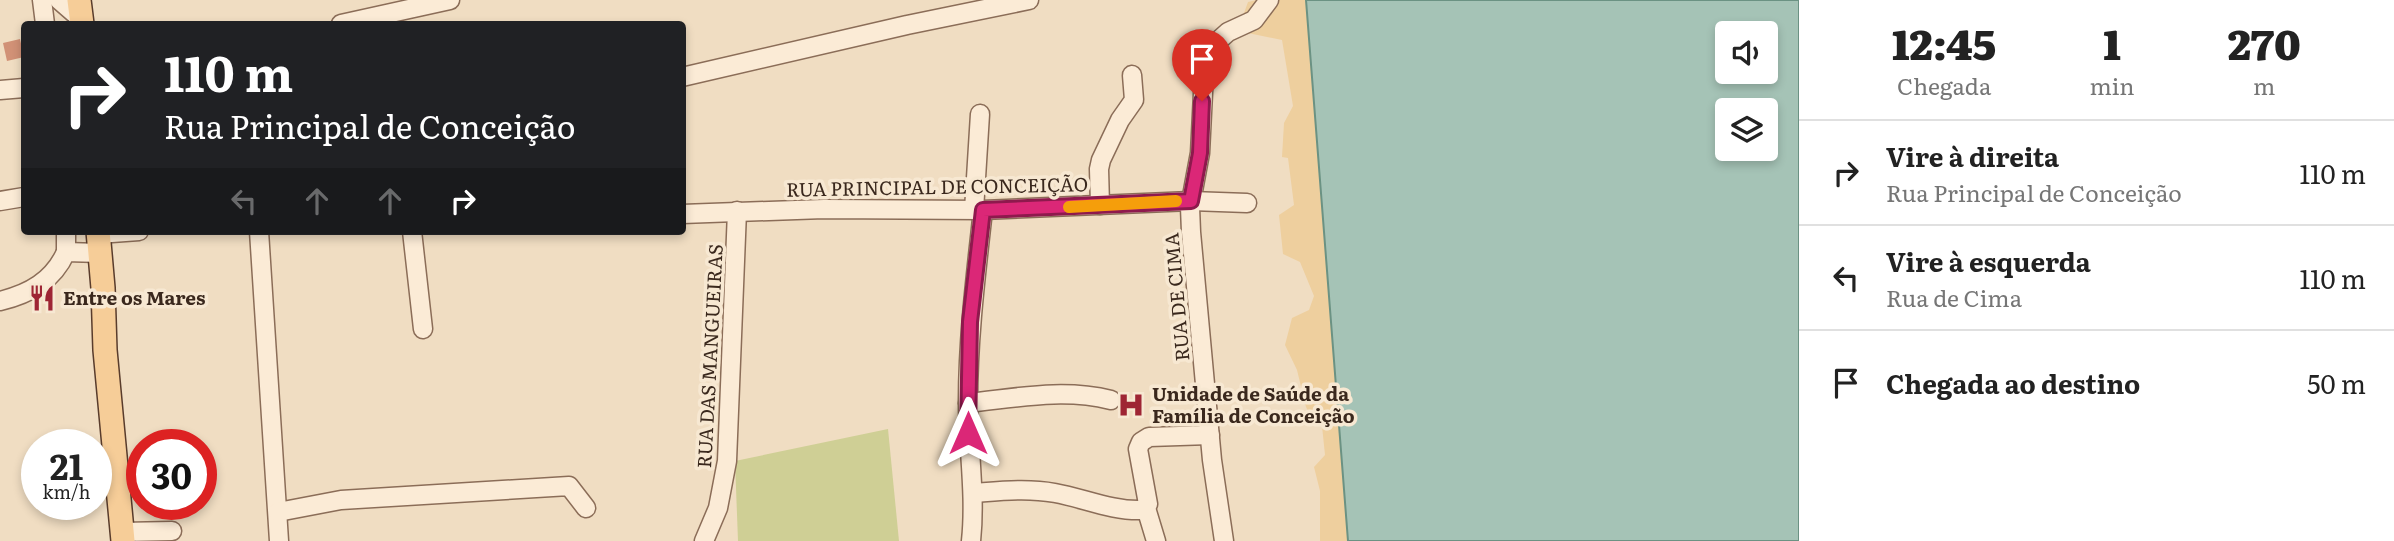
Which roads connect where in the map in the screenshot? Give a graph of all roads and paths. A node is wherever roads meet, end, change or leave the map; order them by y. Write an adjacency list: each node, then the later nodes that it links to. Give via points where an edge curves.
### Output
1 (42, 0): 7 (street)
2 (59, 0): 6 (street)
3 (450, 0): 8 (street)
4 (1029, 0): 10 (street)
5 (1269, 0): 16 (street, RUA DE CIMA, via 1254,20 1228,32 1209,49 1199,164)
6 (81, 15)
7 (45, 21)
8 (355, 21)
9 (1132, 75): 18 (street, via 1133,103 1101,160)
10 (686, 76)
11 (21, 88): 12 (street)
12 (0, 90)
13 (980, 114): 19 (street)
14 (21, 198): 15 (street)
15 (0, 201)
16 (1191, 201): 17 (street, RUA PRINCIPAL DE CONCEIÇÃO); 18 (street, RUA PRINCIPAL DE CONCEIÇÃO); 32 (street, RUA DE CIMA)
17 (1247, 203)
18 (1100, 205): 19 (street, RUA PRINCIPAL DE CONCEIÇÃO)
19 (979, 210): 20 (street, RUA PRINCIPAL DE CONCEIÇÃO); 31 (street)
20 (737, 211): 21 (street, RUA PRINCIPAL DE CONCEIÇÃO); 40 (street, RUA DAS MANGUEIRAS, via 727,460 718,508)
21 (686, 214)
22 (66, 235): 27 (street)
23 (119, 235): 26 (street)
24 (259, 235): 36 (street)
25 (411, 235): 29 (street)
26 (99, 239): 27 (street); 38 (main road)
27 (66, 252): 28 (street, via 43,283)
28 (0, 301)
29 (423, 329)
30 (1111, 400): 31 (street, via 1050,393)
31 (968, 403): 33 (street)
32 (1210, 435): 35 (street, via 1141,442 1138,449); 43 (street, RUA DE CIMA)
33 (973, 493): 35 (street, via 1027,489 1110,506); 41 (street)
34 (586, 508): 36 (street, via 569,486 350,499)
35 (1146, 508): 42 (street)
36 (278, 512): 39 (street)
37 (173, 531): 38 (street)
38 (122, 537)
39 (279, 541)
40 (704, 541)
41 (971, 541)
42 (1156, 541)
43 (1224, 541)

